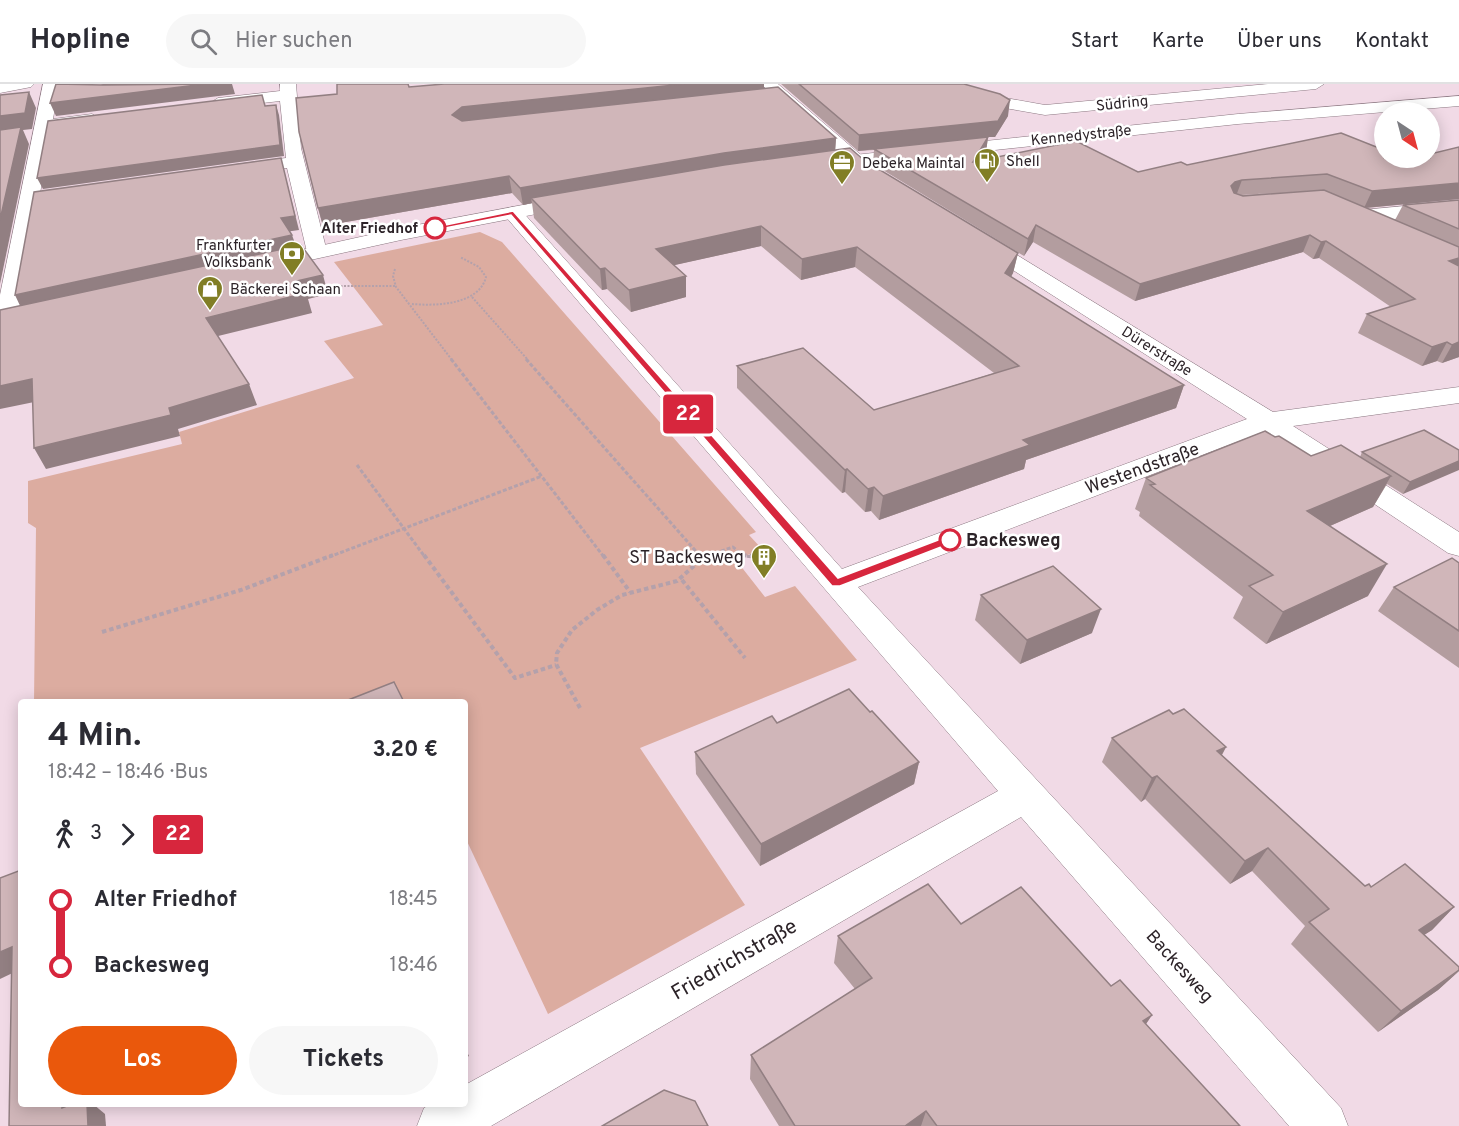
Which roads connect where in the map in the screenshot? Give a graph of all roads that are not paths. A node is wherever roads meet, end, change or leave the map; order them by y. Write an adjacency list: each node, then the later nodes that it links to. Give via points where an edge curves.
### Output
1 (26, 84): 5 (street)
2 (51, 84): 12 (street)
3 (931, 84): 4 (street, Südring, via 1044,110)
4 (1316, 84)
5 (0, 88)
6 (288, 89): 10 (street); 15 (street)
7 (775, 89): 8 (street); 14 (street)
8 (758, 97)
9 (1459, 101): 14 (street, Kennedystraße, via 1216,121)
10 (206, 105)
11 (113, 116): 12 (street)
12 (42, 130): 13 (street); 21 (street)
13 (21, 137)
14 (853, 159): 16 (street, Kennedystraße); 18 (street)
15 (294, 162): 17 (street); 28 (street)
16 (795, 167)
17 (225, 171)
18 (890, 186)
19 (52, 195): 21 (street)
20 (588, 198): 24 (street)
21 (29, 199): 30 (street)
22 (1341, 207): 25 (street)
23 (1459, 207): 25 (street)
24 (513, 213): 28 (street); 34 (street, Backesweg)
25 (1362, 216): 27 (street)
26 (959, 229): 32 (street, Dürerstraße)
27 (1394, 231)
28 (317, 252): 29 (street)
29 (247, 267)
30 (11, 321)
31 (1459, 395): 32 (street, Westendstraße)
32 (1268, 421): 33 (street, Dürerstraße); 34 (street, Westendstraße)
33 (1459, 546)
34 (836, 583): 35 (street, Backesweg)
35 (1026, 795): 36 (street, Friedrichstraße); 37 (street, Backesweg)
36 (442, 1126)
37 (1323, 1126)

